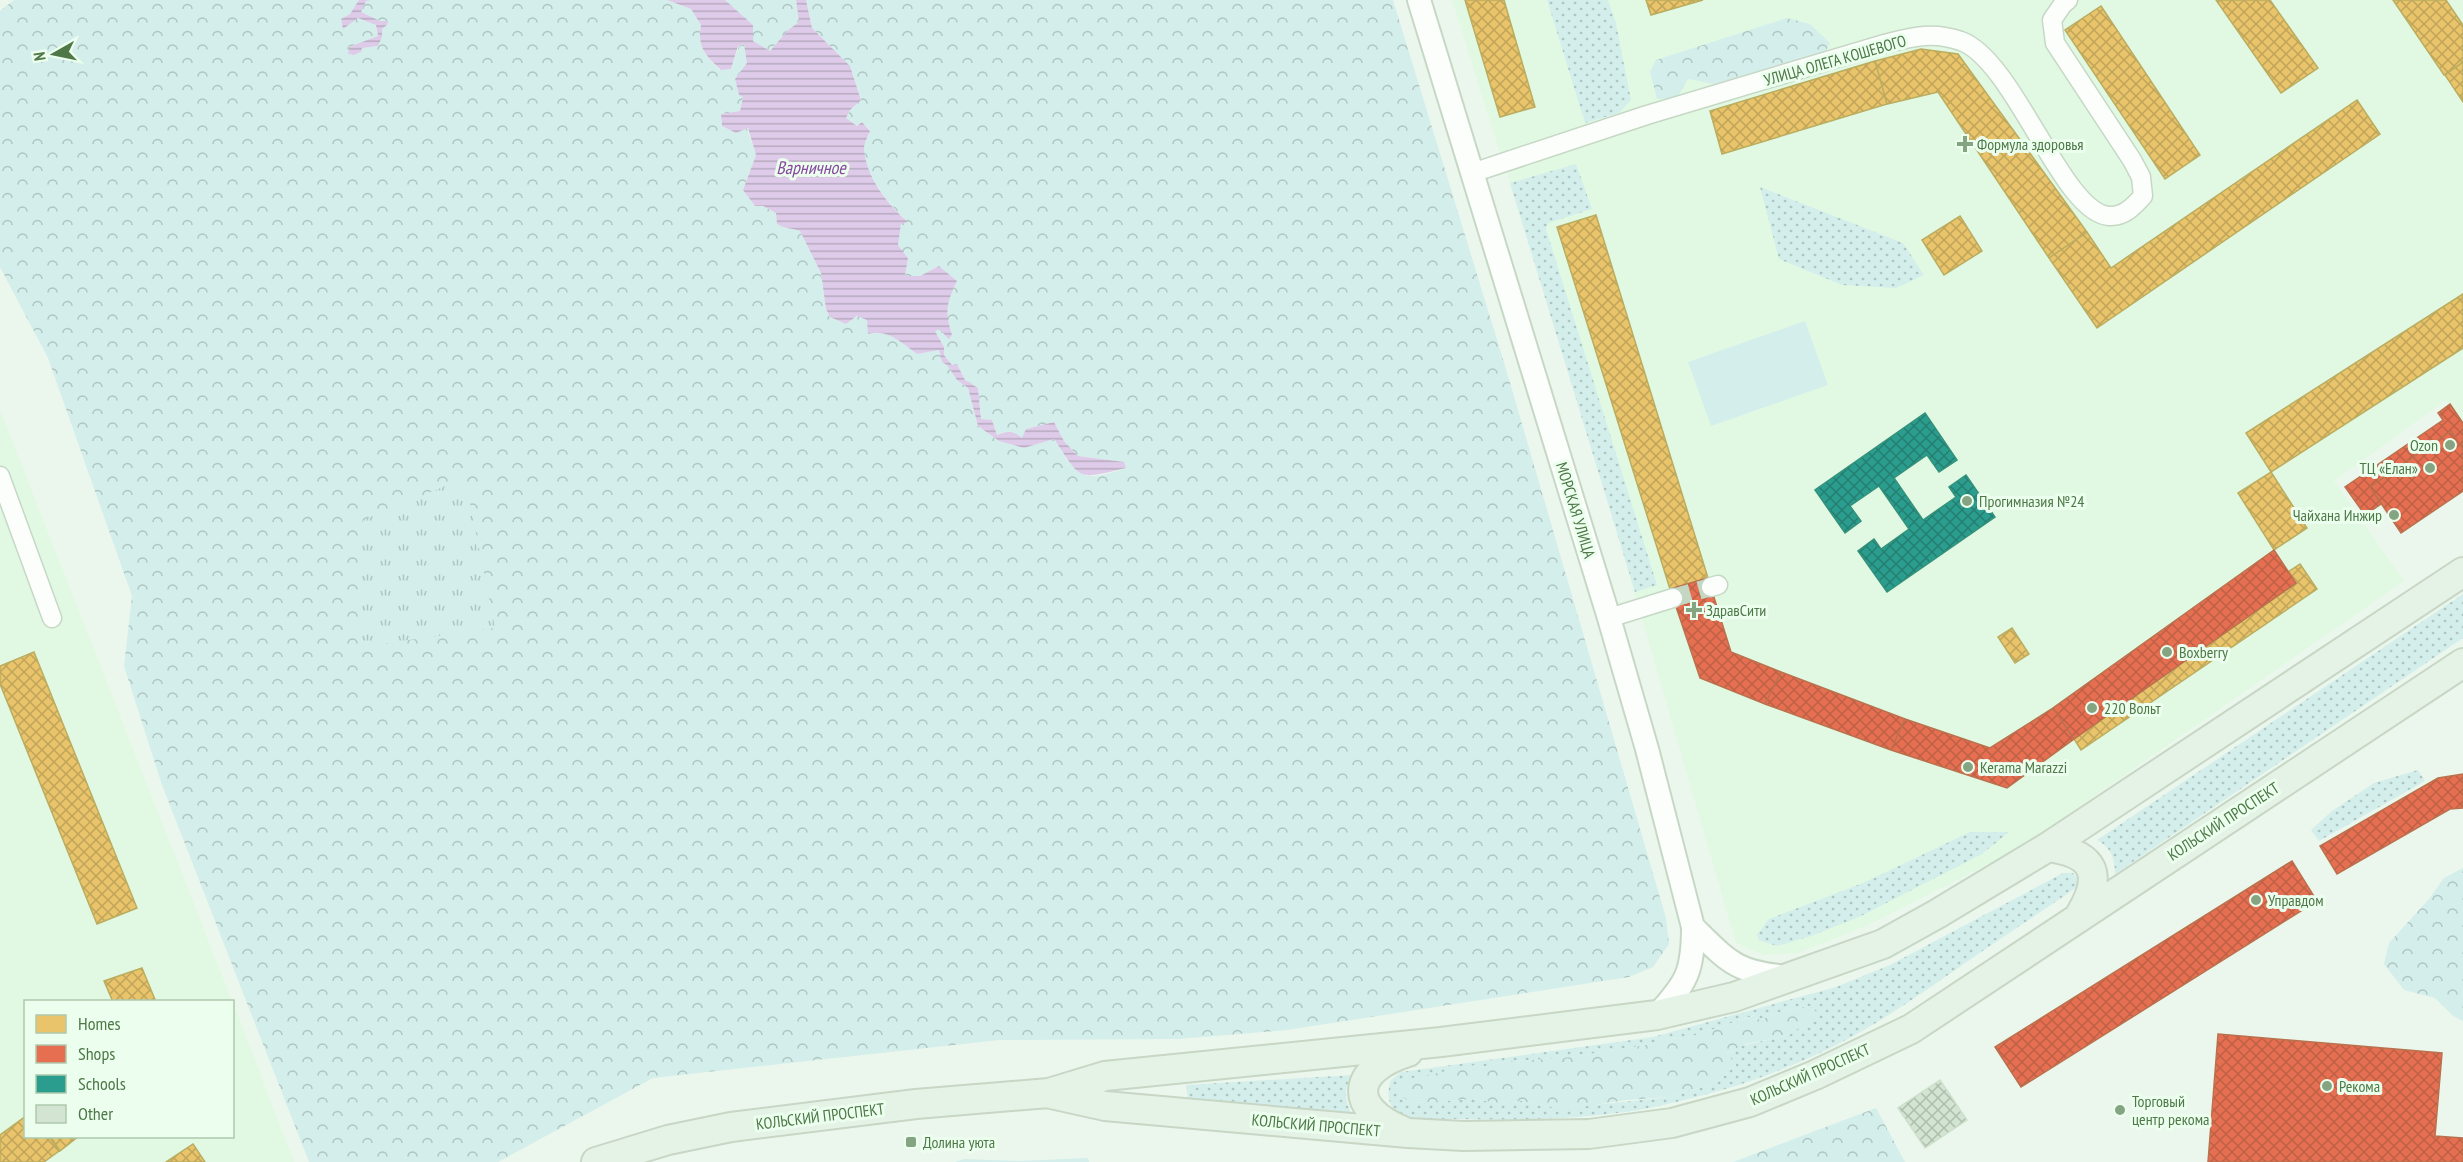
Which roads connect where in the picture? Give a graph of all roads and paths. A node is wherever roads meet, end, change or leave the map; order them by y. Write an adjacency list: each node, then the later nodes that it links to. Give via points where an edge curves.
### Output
1 (1419, 0): 3 (street, МОРСКАЯ УЛИЦА)
2 (2068, 0): 3 (street, УЛИЦА ОЛЕГА КОШЕВОГО, via 2052,20 2055,43 2141,177 2143,196 2130,210 2120,213 2109,216 2091,210 2046,152 2010,90 1986,59 1962,42 1924,34 1647,115)
3 (1472, 173): 8 (street, МОРСКАЯ УЛИЦА)
4 (0, 476): 7 (street)
5 (2463, 572): 10 (main road, КОЛЬСКИЙ ПРОСПЕКТ)
6 (1673, 598): 8 (street)
7 (52, 618)
8 (1609, 618): 12 (street, МОРСКАЯ УЛИЦА)
9 (2463, 663): 11 (main road, КОЛЬСКИЙ ПРОСПЕКТ)
10 (2048, 847): 11 (main road, via 2085,858 2092,872 2090,898); 13 (main road, КОЛЬСКИЙ ПРОСПЕКТ, via 1883,944)
11 (2080, 915): 17 (main road, КОЛЬСКИЙ ПРОСПЕКТ, via 1911,1029 1750,1102 1672,1123 1589,1134)
12 (1693, 927): 13 (street, via 1731,963 1751,972); 14 (street, МОРСКАЯ УЛИЦА, via 1693,957 1681,988)
13 (1793, 977): 14 (main road, КОЛЬСКИЙ ПРОСПЕКТ)
14 (1657, 1016): 15 (main road, КОЛЬСКИЙ ПРОСПЕКТ)
15 (1441, 1042): 16 (main road, КОЛЬСКИЙ ПРОСПЕКТ, via 1105,1076); 17 (main road, via 1390,1058 1375,1066 1364,1080 1366,1103 1375,1115)
16 (1049, 1093): 17 (main road, КОЛЬСКИЙ ПРОСПЕКТ, via 1106,1106); 18 (main road, КОЛЬСКИЙ ПРОСПЕКТ, via 916,1104 731,1127 668,1140)
17 (1407, 1134)
18 (598, 1162)

